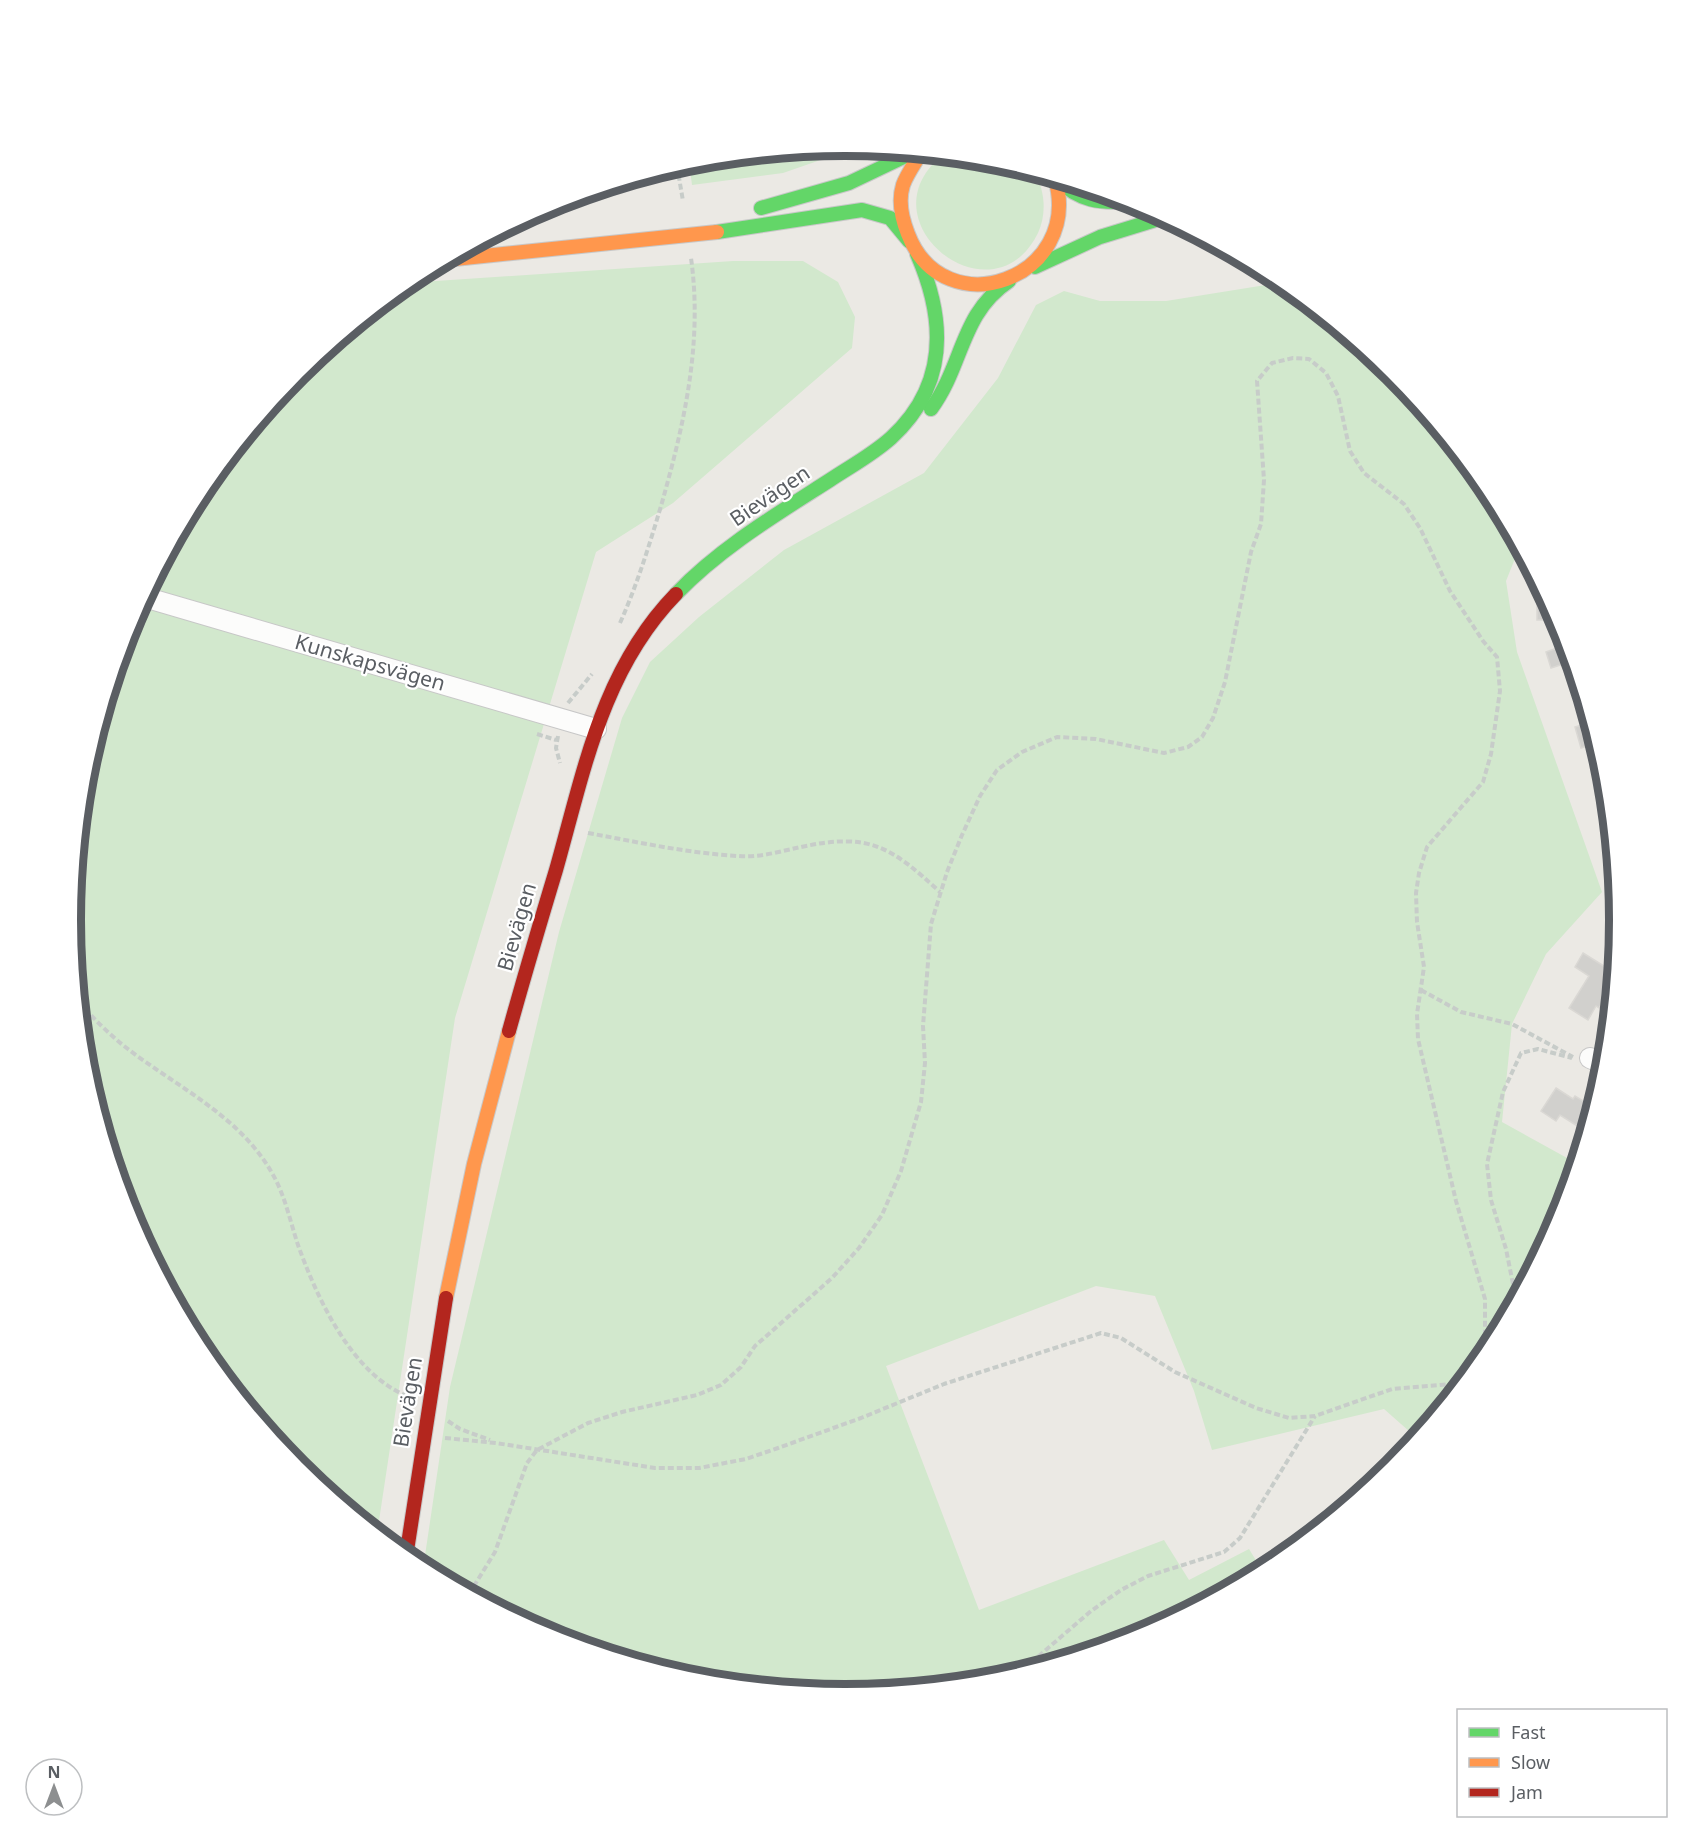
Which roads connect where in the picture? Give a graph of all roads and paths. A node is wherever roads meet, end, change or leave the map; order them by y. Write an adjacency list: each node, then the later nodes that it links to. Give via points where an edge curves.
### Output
1 (900, 158): 8 (main road, via 849,183)
2 (916, 160): 10 (main road, via 901,198)
3 (679, 175): 6 (path)
4 (1057, 187): 14 (main road, via 1057,229 1042,257)
5 (1069, 190): 7 (main road, via 1088,201)
6 (683, 201)
7 (1108, 203)
8 (742, 212)
9 (1153, 221): 14 (main road, via 1100,237)
10 (909, 241): 12 (main road); 13 (main road, via 890,218 862,210 738,230)
11 (690, 251): 17 (path, via 694,334 684,419 646,554)
12 (917, 254): 14 (main road, via 934,271 959,282 983,286); 15 (main road, Bievägen, via 936,299 938,349 924,396)
13 (463, 258)
14 (1014, 278): 15 (main road, Bievägen, via 989,293 975,310 956,368 939,400 914,425)
15 (893, 436): 20 (main road, Bievägen, via 723,553 681,588 629,654)
16 (152, 599): 19 (street, Kunskapsvägen)
17 (618, 627)
18 (598, 667): 19 (path, via 573,693)
19 (562, 720): 20 (street, Kunskapsvägen); 21 (path)
20 (597, 729): 22 (main road, Bievägen)
21 (556, 740)
22 (567, 829): 23 (path, via 740,856 842,839 873,844 905,860); 32 (main road, Bievägen, via 483,1132 453,1262)
23 (940, 892): 24 (path, via 980,796 998,770 1022,753 1057,737 1096,738 1164,753 1188,747 1202,737 1225,682 1251,552 1261,524 1264,480 1257,381 1272,363 1310,359 1326,373 1338,396 1350,451 1364,473 1404,504 1450,591 1497,657 1500,691 1483,782 1427,847 1419,873 1416,893 1424,968); 37 (path, via 931,924 921,1102 901,1171 882,1215 859,1248 832,1278 755,1346 741,1367 721,1385 697,1395 588,1423)
24 (1420, 990): 26 (path, via 1461,1012 1512,1024); 30 (path, via 1418,1039 1456,1201 1485,1299)
25 (87, 1010): 32 (path, via 124,1046 216,1111 253,1148 276,1180 317,1290 354,1355 395,1390)
26 (1590, 1060): 28 (path, via 1538,1049 1521,1053 1503,1092 1488,1150 1487,1178)
27 (1523, 1274): 28 (path)
28 (1513, 1284): 29 (path)
29 (1509, 1301)
30 (1485, 1339)
31 (1454, 1384): 33 (path, via 1392,1389)
32 (429, 1400): 35 (main road, Bievägen)
33 (1315, 1416): 37 (path, via 1289,1418 1256,1408 1175,1372 1121,1338 1101,1332 944,1384 778,1448 720,1464 655,1468); 40 (path, via 1246,1528 1224,1552 1148,1576 1121,1590 1091,1611)
34 (446, 1419): 36 (path)
35 (424, 1435): 36 (path); 38 (main road, Bievägen)
36 (496, 1443): 37 (path)
37 (537, 1450): 39 (path, via 527,1463 495,1552)
38 (408, 1546)
39 (472, 1588)
40 (1036, 1661)

